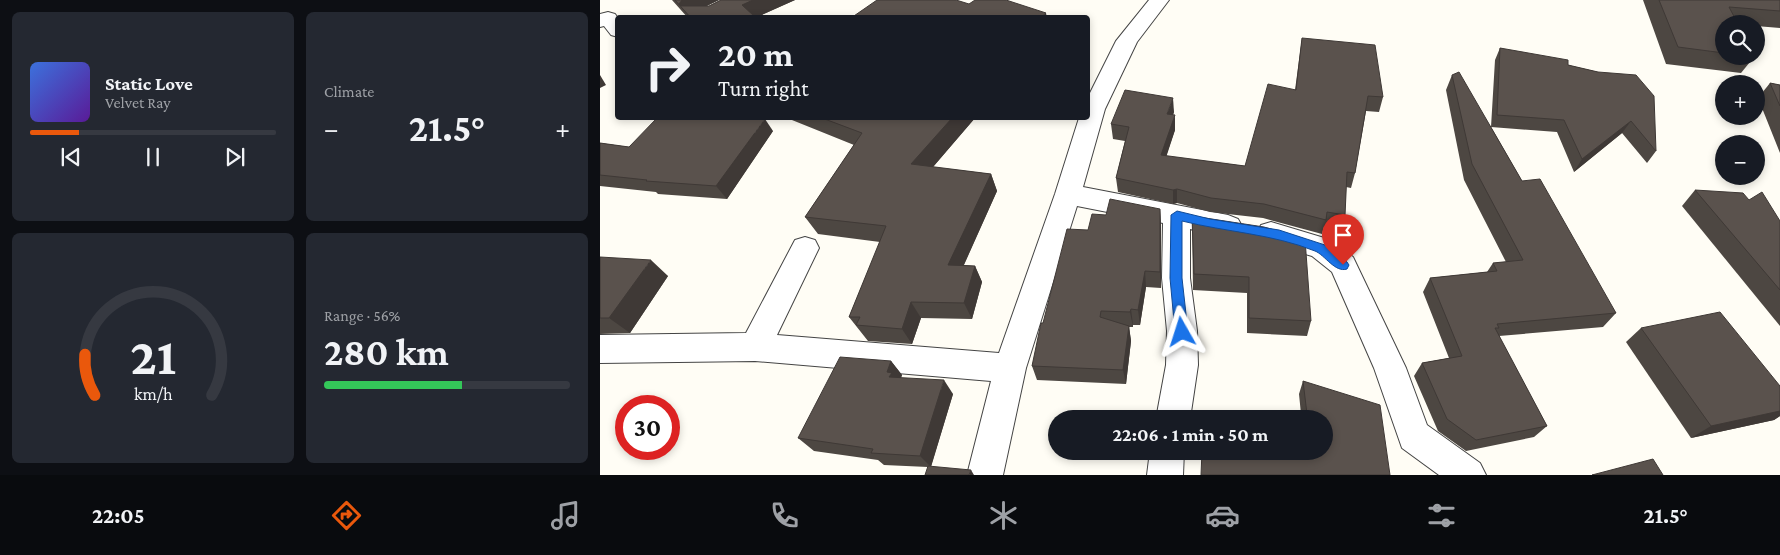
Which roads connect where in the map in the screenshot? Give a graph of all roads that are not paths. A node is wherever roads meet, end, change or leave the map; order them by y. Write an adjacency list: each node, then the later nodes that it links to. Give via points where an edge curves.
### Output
1 (1159, 0): 4 (street, via 1127,41)
2 (600, 20): 3 (street, via 608,18)
3 (615, 26)
4 (1090, 109)
5 (1087, 120): 6 (street)
6 (1068, 194): 7 (street); 11 (street)
7 (1177, 215): 12 (street, via 1176,278 1182,365); 16 (street, via 1279,235 1321,248 1343,265 1390,368 1414,436)
8 (805, 248): 9 (street)
9 (755, 347): 10 (street); 11 (street)
10 (600, 349)
11 (1010, 368): 14 (street)
12 (1174, 410)
13 (1166, 460): 15 (street)
14 (985, 475)
15 (1165, 475)
16 (1468, 475)

